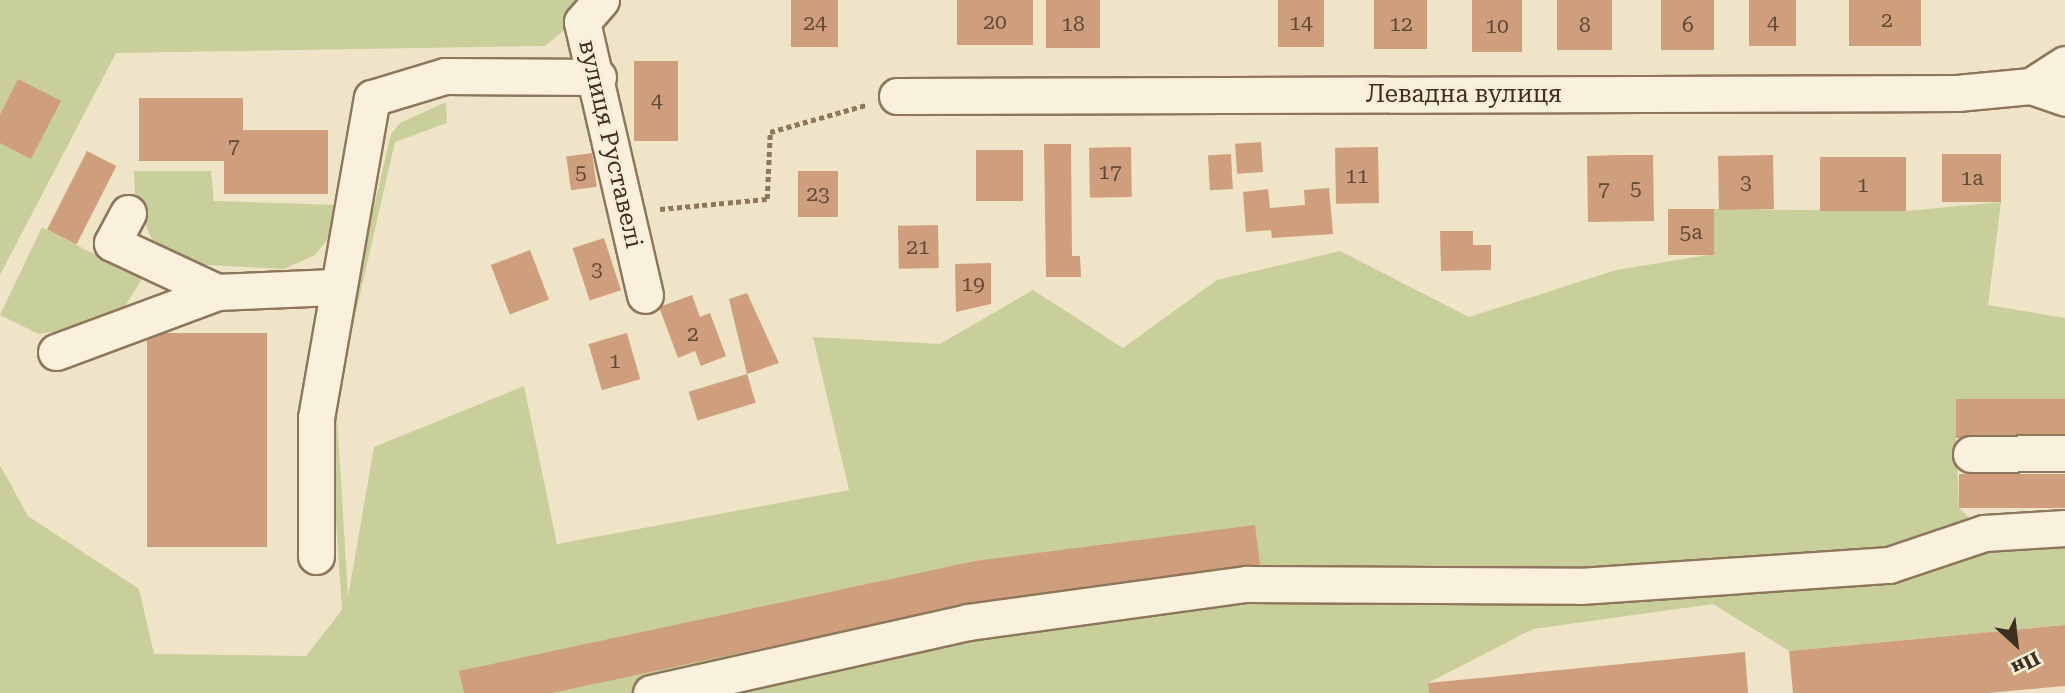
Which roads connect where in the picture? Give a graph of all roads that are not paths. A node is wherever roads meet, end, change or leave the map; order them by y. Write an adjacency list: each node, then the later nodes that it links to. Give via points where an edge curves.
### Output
1 (601, 0): 3 (street, вулиця Руставелі, via 582,22)
2 (2065, 64): 4 (street)
3 (598, 77): 8 (street, via 445,76 372,98); 10 (street, вулиця Руставелі)
4 (2032, 86): 5 (street, Левадна вулиця, via 1957,93); 6 (street)
5 (897, 96)
6 (2065, 98)
7 (128, 213): 9 (street, via 112,243)
8 (334, 287): 9 (street); 15 (street, via 316,418)
9 (217, 292): 11 (street)
10 (645, 295)
11 (56, 352)
12 (2065, 453): 13 (street)
13 (1972, 454)
14 (2065, 528): 16 (street, via 1984,533 1889,565 1580,586 1246,583 968,622)
15 (316, 556)
16 (651, 693)

